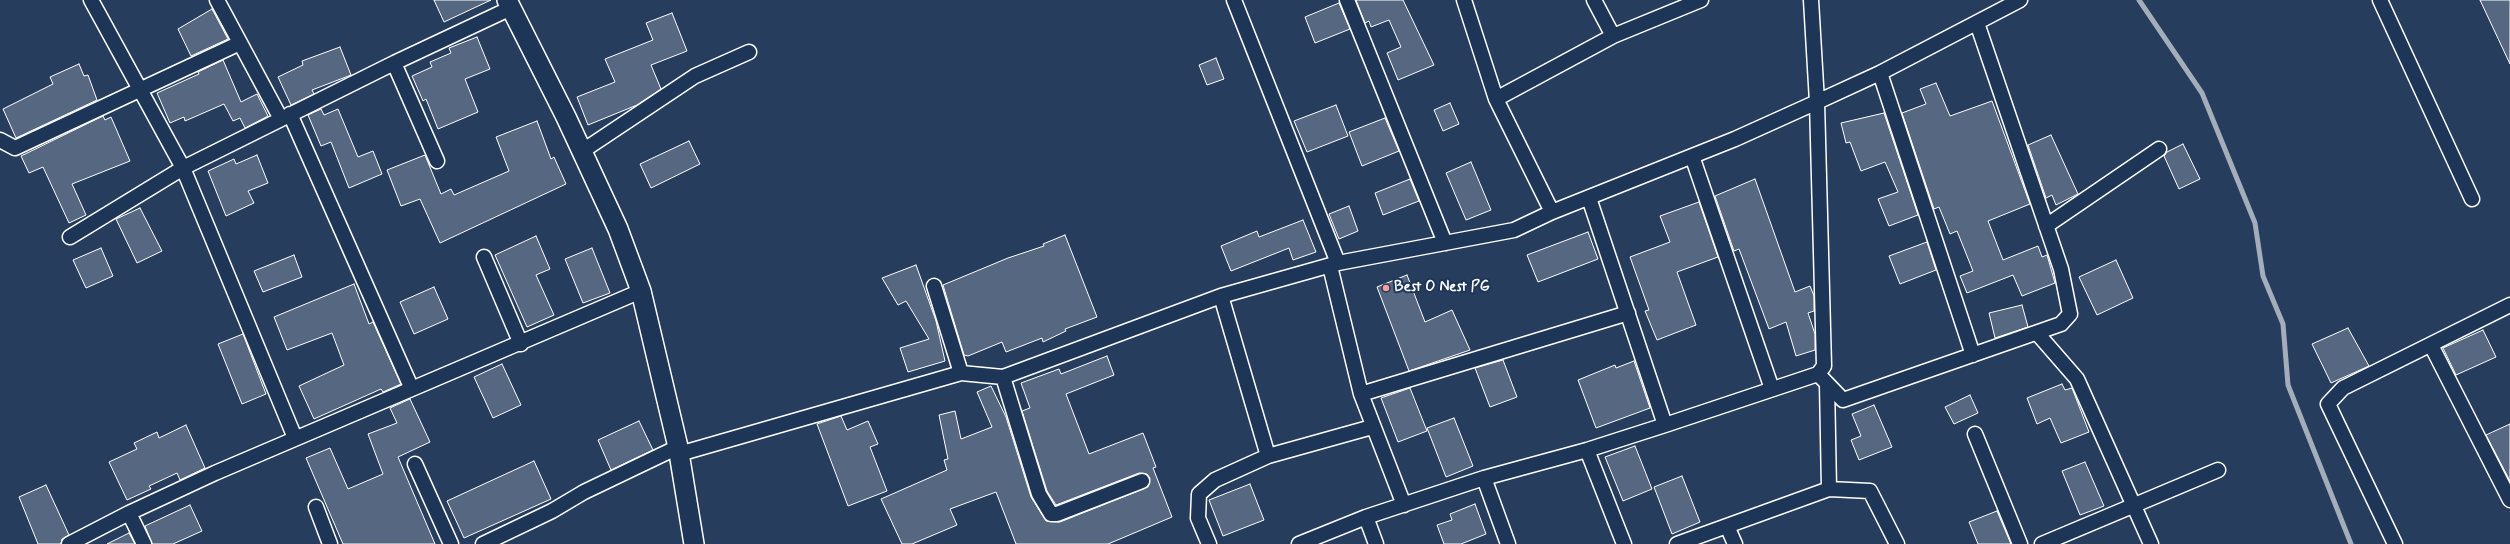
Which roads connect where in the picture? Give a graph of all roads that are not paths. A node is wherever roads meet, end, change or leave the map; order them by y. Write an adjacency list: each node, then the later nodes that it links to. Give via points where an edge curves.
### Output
1 (91, 0): 18 (street)
2 (217, 0): 14 (street)
3 (1234, 0): 35 (street)
4 (1347, 0): 33 (street)
5 (1464, 0): 19 (street)
6 (1594, 0): 13 (street)
7 (1701, 0): 13 (street)
8 (1811, 0): 20 (street)
9 (2020, 0): 12 (street)
10 (2380, 0): 29 (street)
11 (509, 4): 16 (street); 24 (main road)
12 (1977, 23): 17 (street); 31 (street)
13 (1613, 36): 19 (street)
14 (240, 43): 18 (street); 21 (street)
15 (749, 52): 24 (street, via 695,76)
16 (394, 63): 21 (street); 26 (street)
17 (1880, 73): 20 (street); 44 (street)
18 (141, 88): 22 (street, via 15,148); 27 (street)
19 (1496, 99): 30 (street)
20 (1816, 102): 25 (street); 47 (street)
21 (286, 116): 27 (street); 48 (street)
22 (0, 140)
23 (2159, 149): 31 (street)
24 (581, 152): 37 (main road, via 618,229)
25 (1692, 156): 28 (street); 49 (street)
26 (437, 161)
27 (183, 168): 32 (street); 54 (street)
28 (1589, 198): 30 (street); 40 (street)
29 (2472, 199)
30 (1552, 212): 33 (street, via 1514,230)
31 (2046, 226): 41 (street, via 2061,269 2070,314 2061,324)
32 (70, 236)
33 (1445, 243): 35 (street)
34 (484, 257): 42 (street)
35 (1334, 265): 38 (street); 50 (street)
36 (934, 286): 45 (street)
37 (641, 291): 42 (street); 56 (main road)
38 (1221, 296): 46 (street); 57 (street)
39 (2510, 305): 43 (street)
40 (1628, 314): 50 (street); 51 (street)
41 (2037, 332): 44 (street); 65 (street, via 2077,379)
42 (521, 344): 48 (street)
43 (2431, 345): 63 (street); 87 (street, via 2343,388 2328,404)
44 (1973, 355): 47 (street, via 1843,400)
45 (961, 373): 46 (street); 56 (street)
46 (1003, 377): 61 (street, via 1039,494 1051,514 1057,514)
47 (1823, 379): 49 (street); 62 (street)
48 (411, 387): 54 (street)
49 (1772, 389): 51 (street)
50 (1361, 394): 52 (street)
51 (1665, 425): 55 (street)
52 (1372, 427): 57 (street); 64 (street)
53 (1975, 434): 84 (street)
54 (295, 438): 67 (street)
55 (1587, 450): 60 (street); 80 (street)
56 (678, 451): 74 (street, via 584,492 552,511); 75 (main road)
57 (1268, 456): 76 (street, via 1215,480 1199,494 1198,518)
58 (415, 464): 73 (street)
59 (2218, 470): 65 (street)
60 (1484, 478): 64 (street); 79 (street)
61 (1142, 481)
62 (1829, 489): 69 (street); 83 (street, via 1870,491)
63 (2510, 500)
64 (1404, 505): 68 (street)
65 (2134, 506): 85 (street); 86 (street)
66 (316, 507): 72 (street)
67 (129, 513): 70 (street); 71 (street)
68 (1366, 517): 77 (street); 78 (street)
69 (1728, 526): 81 (street); 82 (street)
70 (69, 544)
71 (144, 544)
72 (330, 544)
73 (451, 544)
74 (483, 544)
75 (694, 544)
76 (1210, 544)
77 (1299, 544)
78 (1376, 544)
79 (1508, 544)
80 (1624, 544)
81 (1677, 544)
82 (1735, 544)
83 (1897, 544)
84 (2020, 544)
85 (2042, 544)
86 (2151, 544)
87 (2395, 544)

